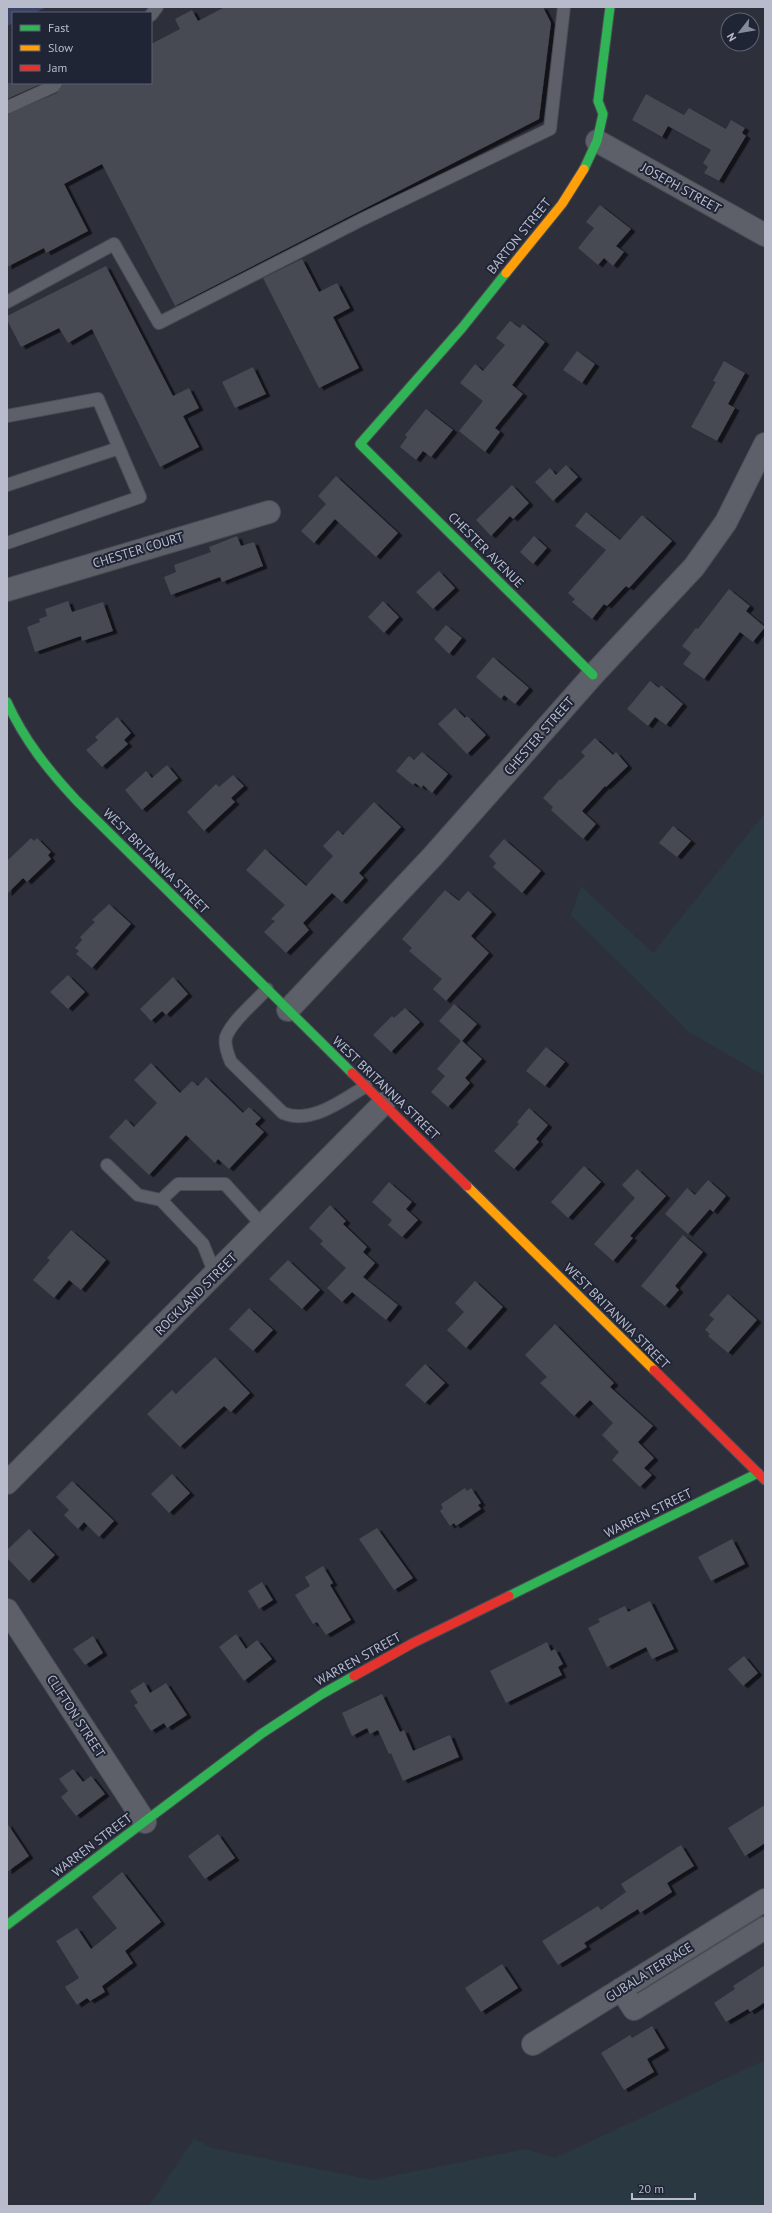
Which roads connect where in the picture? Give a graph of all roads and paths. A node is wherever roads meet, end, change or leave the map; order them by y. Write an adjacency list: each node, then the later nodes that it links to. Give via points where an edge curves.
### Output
1 (564, 7): 7 (lane, via 550,130 363,219 159,323 114,244)
2 (610, 7): 5 (street, BARTON STREET, via 598,101 604,114)
3 (55, 84): 4 (lane)
4 (8, 107)
5 (597, 141): 6 (street, JOSEPH STREET); 9 (street, BARTON STREET, via 583,171 562,204 462,328)
6 (765, 235)
7 (7, 302)
8 (7, 416): 11 (lane, via 98,399)
9 (360, 444): 16 (street, CHESTER AVENUE)
10 (765, 444): 16 (street, CHESTER STREET, via 726,522 702,558)
11 (119, 448): 12 (lane); 14 (lane, via 140,497)
12 (7, 485)
13 (269, 512): 15 (street, CHESTER COURT)
14 (7, 543)
15 (7, 590)
16 (593, 675): 19 (street, CHESTER STREET, via 433,856)
17 (7, 702): 18 (street, WEST BRITANNIA STREET, via 29,746 44,765 77,801)
18 (267, 989): 19 (street, WEST BRITANNIA STREET); 20 (lane, via 234,1025 226,1038 227,1051 231,1062 283,1113 292,1117 322,1111)
19 (288, 1010): 20 (street, WEST BRITANNIA STREET)
20 (366, 1086): 21 (street, WEST BRITANNIA STREET)
21 (384, 1103): 24 (street, ROCKLAND STREET); 26 (street, WEST BRITANNIA STREET)
22 (107, 1165): 23 (lane, via 138,1195)
23 (161, 1200): 24 (lane, via 178,1184 225,1184); 25 (lane, via 203,1244)
24 (264, 1226): 25 (street, ROCKLAND STREET)
25 (215, 1274): 27 (street, ROCKLAND STREET)
26 (761, 1476): 29 (street, WARREN STREET, via 413,1643 342,1682 260,1734)
27 (7, 1483)
28 (7, 1610): 29 (street, CLIFTON STREET)
29 (145, 1822): 31 (street, WARREN STREET)
30 (765, 1900): 33 (street, GUBALA TERRACE)
31 (7, 1925)
32 (765, 1928): 33 (street, via 634,2009)
33 (622, 1989): 34 (street, GUBALA TERRACE)
34 (533, 2044)

